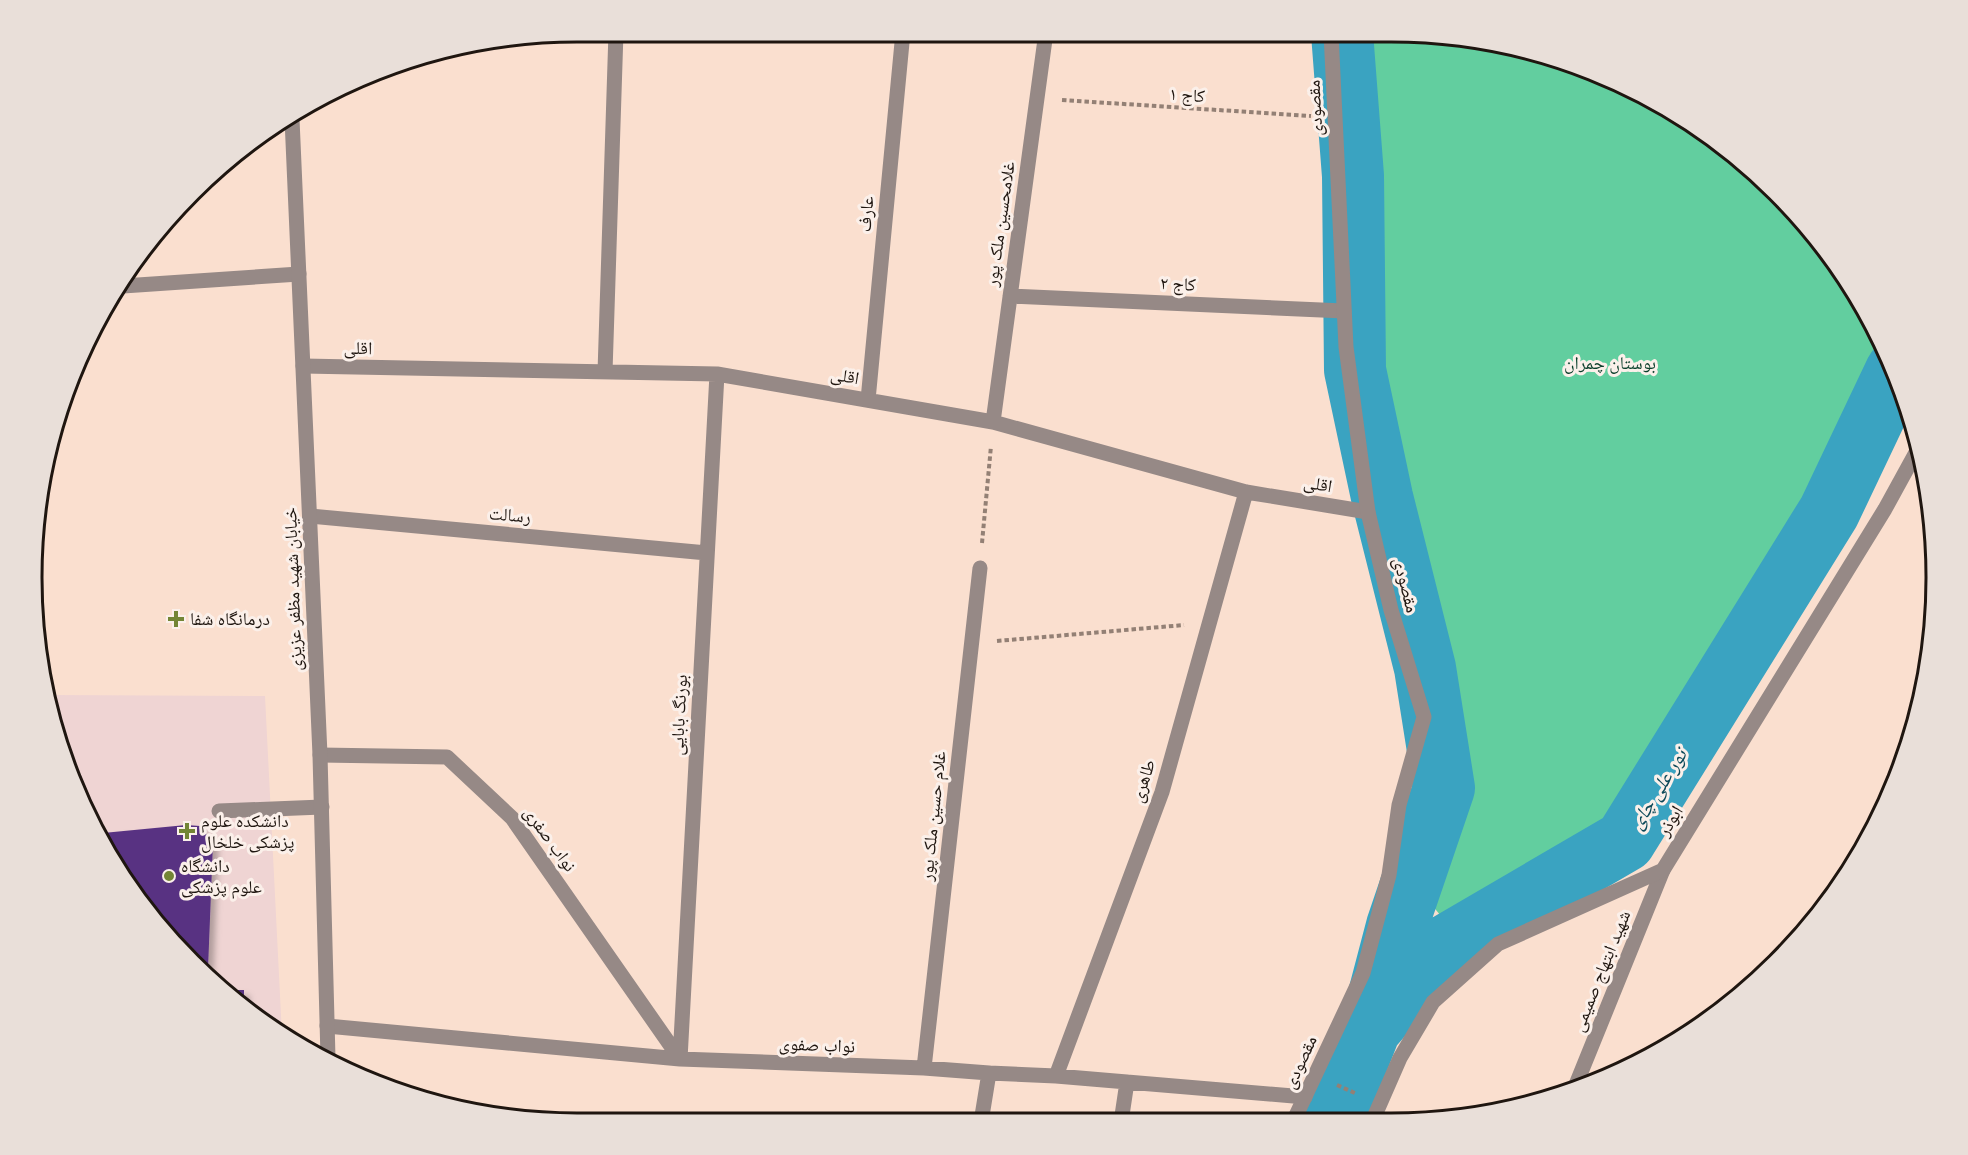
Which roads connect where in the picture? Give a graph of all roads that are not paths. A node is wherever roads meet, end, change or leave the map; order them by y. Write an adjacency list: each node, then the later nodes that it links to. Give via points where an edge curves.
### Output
1 (616, 42): 11 (street)
2 (902, 42): 13 (street, عارف)
3 (1045, 42): 8 (street, غلامحسین ملک پور)
4 (1331, 42): 9 (street, مقصودی)
5 (290, 126): 6 (street, خیابان شهید مظفر عزیزی)
6 (299, 274): 7 (street); 10 (street, خیابان شهید مظفر عزیزی)
7 (129, 286)
8 (1010, 296): 9 (street, کاج ۲); 14 (street, غلامحسین ملک پور)
9 (1344, 311): 17 (street, مقصودی)
10 (303, 366): 11 (street, اقلی); 18 (street, خیابان شهید مظفر عزیزی)
11 (605, 372): 12 (street, اقلی)
12 (717, 374): 13 (street, اقلی); 19 (street, بورنگ بابایی)
13 (868, 400): 14 (street, اقلی)
14 (993, 422): 16 (street, اقلی)
15 (1913, 459): 24 (street, ابوذر)
16 (1246, 492): 17 (street, اقلی); 30 (street, طاهری, via 1161,792)
17 (1368, 512): 33 (street, مقصودی, via 1391,610 1424,717 1363,973)
18 (310, 516): 19 (street, رسالت); 21 (street, خیابان شهید مظفر عزیزی)
19 (707, 553): 27 (street, بورنگ بابایی)
20 (980, 568): 28 (street, غلام حسین ملک پور)
21 (320, 755): 22 (street, خیابان شهید مظفر عزیزی); 27 (street, نواب صفری, via 447,758 512,818)
22 (322, 807): 23 (street); 25 (street, خیابان شهید مظفر عزیزی)
23 (219, 811)
24 (1663, 870): 31 (street, شهید ابتهاج صمیمی); 37 (street, via 1498,944 1433,1002 1400,1058)
25 (327, 1026): 26 (street, خیابان شهید مظفر عزیزی); 27 (street, نواب صفوی)
26 (328, 1051)
27 (680, 1059): 28 (street, نواب صفوی)
28 (924, 1068): 29 (street, نواب صفوی)
29 (989, 1073): 30 (street, نواب صفوی); 34 (street)
30 (1056, 1076): 32 (street, نواب صفوی)
31 (1578, 1079)
32 (1127, 1082): 33 (street, نواب صفوی); 35 (street)
33 (1305, 1097): 36 (street, مقصودی)
34 (982, 1113)
35 (1122, 1113)
36 (1297, 1113)
37 (1376, 1113)

